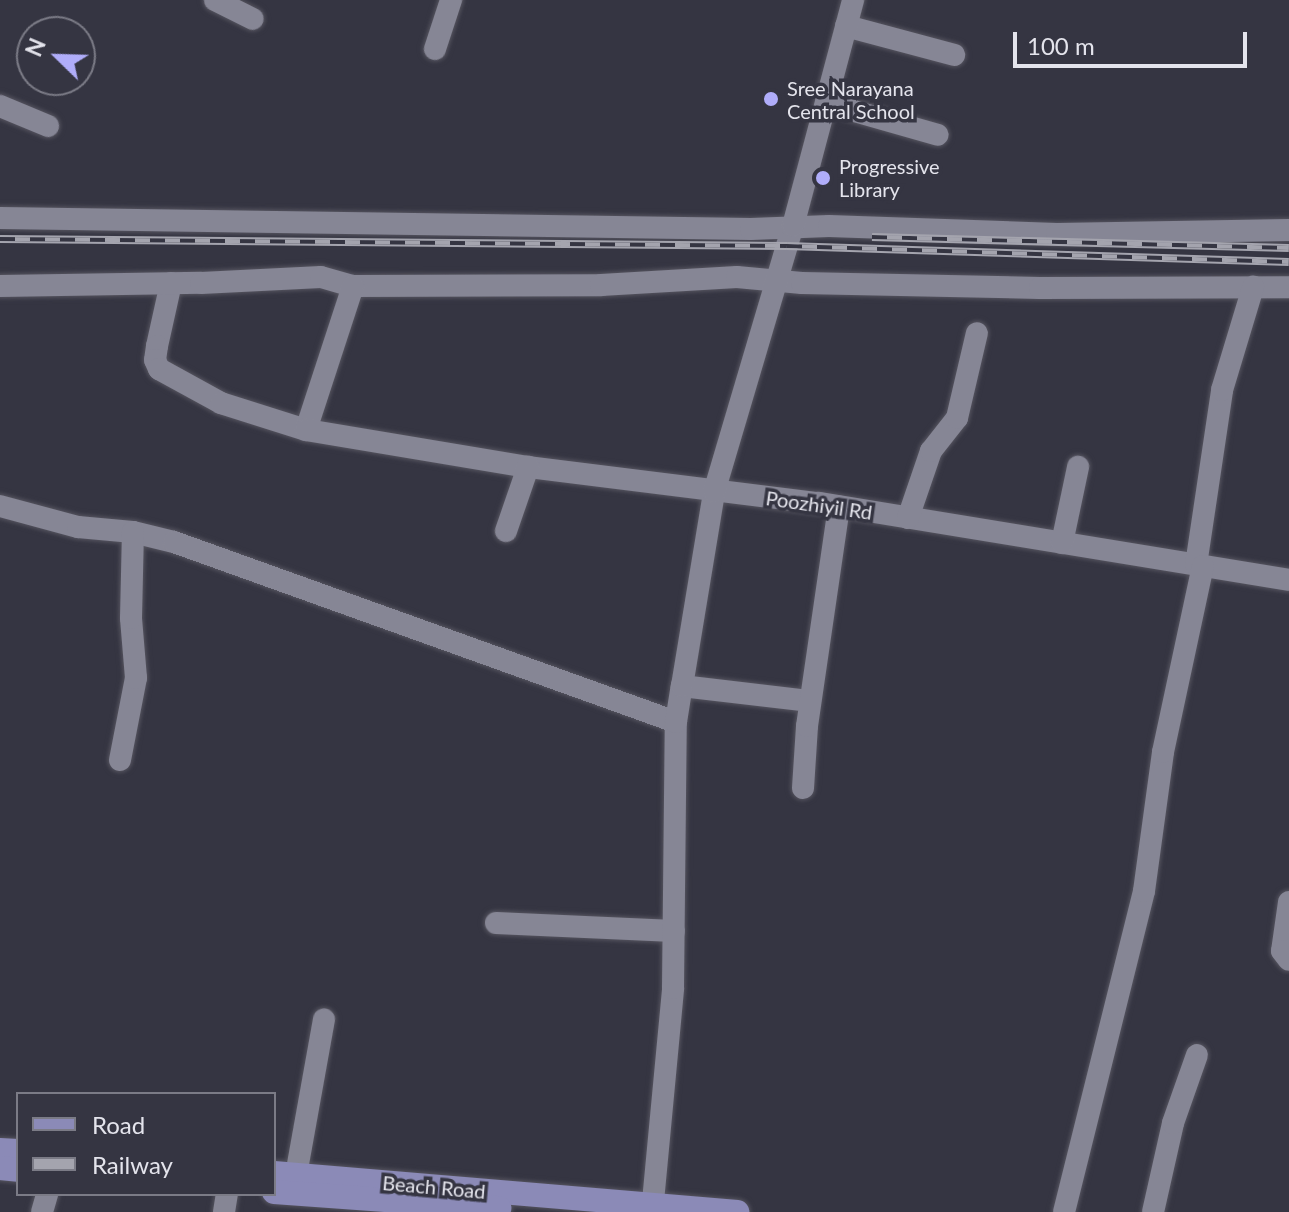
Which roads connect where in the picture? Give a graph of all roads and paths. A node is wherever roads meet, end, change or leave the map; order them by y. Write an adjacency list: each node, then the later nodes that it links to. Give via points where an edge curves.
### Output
1 (215, 0): 4 (street)
2 (451, 0): 6 (street)
3 (853, 0): 5 (street)
4 (253, 19)
5 (846, 26): 7 (street); 8 (street)
6 (435, 49)
7 (954, 55)
8 (826, 103): 11 (street); 13 (street)
9 (0, 106): 10 (street)
10 (48, 126)
11 (938, 135)
12 (0, 218): 13 (street)
13 (793, 226): 14 (street, via 1057,234); 15 (street)
14 (1289, 230)
15 (777, 279): 18 (street); 19 (street, via 1040,288); 25 (street)
16 (171, 283): 17 (street); 18 (street, via 321,277); 22 (street, Poozhiyil Rd, via 155,360 159,369 221,403)
17 (0, 286)
18 (353, 286): 22 (street)
19 (1253, 287): 20 (street); 32 (street, via 1222,390)
20 (1289, 287)
21 (977, 333): 28 (street, via 957,418 931,451)
22 (306, 430): 23 (street, Poozhiyil Rd)
23 (528, 467): 25 (street, Poozhiyil Rd); 29 (street)
24 (1078, 467): 31 (street)
25 (714, 492): 27 (street, Poozhiyil Rd); 34 (street)
26 (0, 506): 30 (street, via 78,527)
27 (839, 506): 28 (street, Poozhiyil Rd); 35 (street)
28 (908, 518): 31 (street, Poozhiyil Rd)
29 (506, 531)
30 (133, 532): 36 (street, via 263,572); 37 (street, via 136,678)
31 (1062, 543): 32 (street, Poozhiyil Rd)
32 (1200, 566): 33 (street, Poozhiyil Rd); 51 (street, via 1163,752 1144,891)
33 (1289, 580)
34 (682, 686): 35 (street); 36 (street)
35 (810, 701): 38 (street)
36 (676, 722): 41 (street)
37 (120, 760)
38 (803, 788)
39 (1289, 902): 42 (street, via 1282,951)
40 (496, 923): 41 (street)
41 (674, 931): 48 (street)
42 (1289, 960)
43 (324, 1019): 45 (street)
44 (1197, 1055): 52 (street, via 1173,1123)
45 (285, 1174): 48 (main road, Beach Road)
46 (276, 1192): 47 (main road)
47 (392, 1207): 49 (main road)
48 (653, 1208): 50 (main road, Beach Road)
49 (577, 1212)
50 (737, 1212)
51 (1064, 1212)
52 (1153, 1212)

